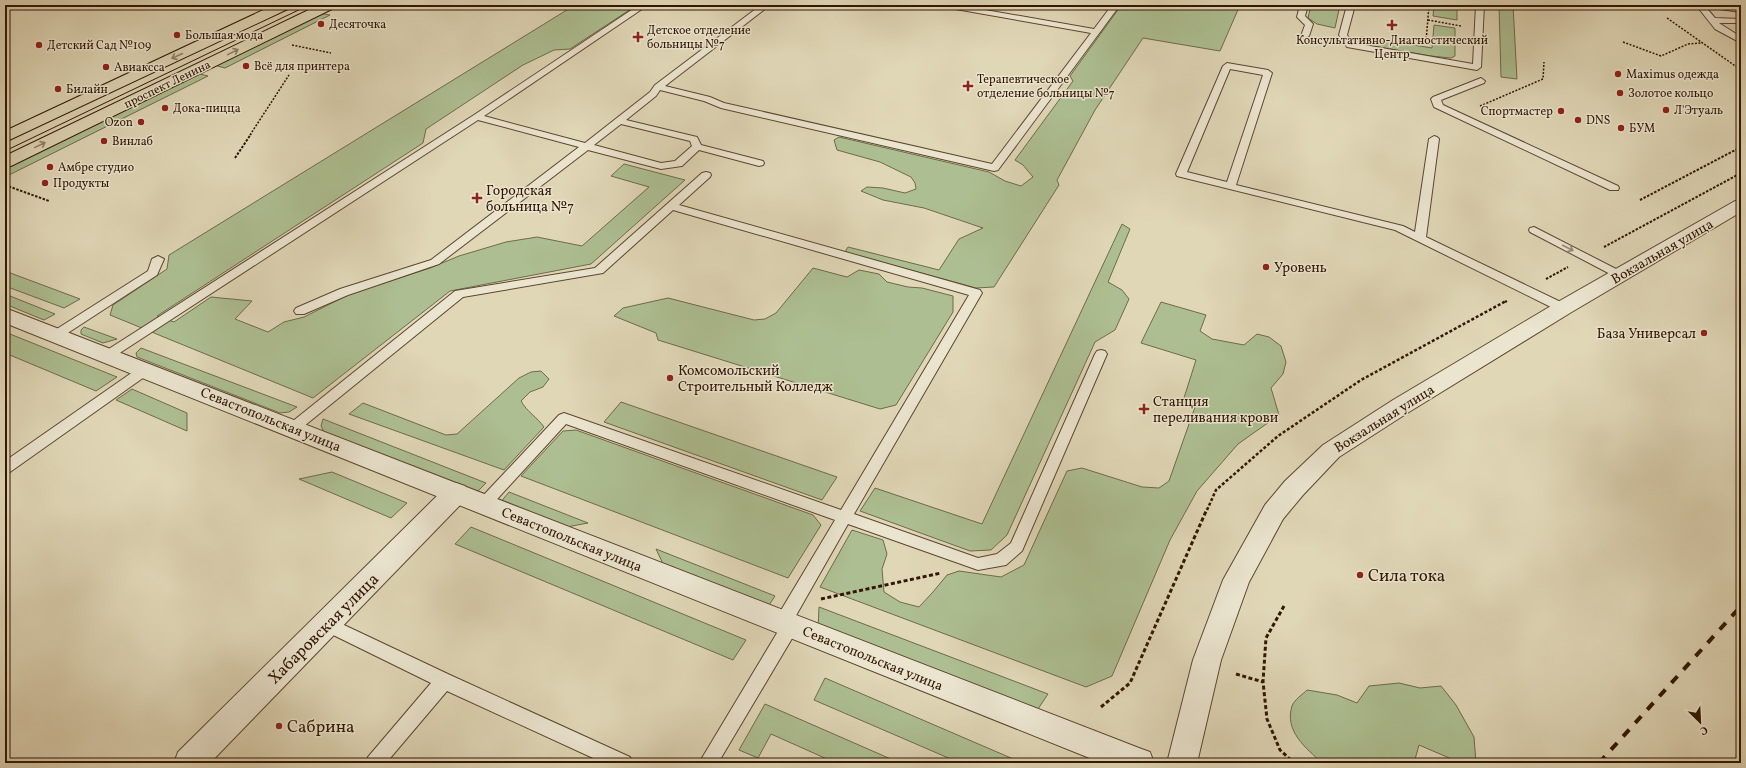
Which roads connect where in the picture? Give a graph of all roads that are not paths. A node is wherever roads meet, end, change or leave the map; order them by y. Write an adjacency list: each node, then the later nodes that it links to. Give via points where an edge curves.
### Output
1 (285, 5): 23 (highway, проспект Ленина, one-way to 23)
2 (329, 5): 27 (highway, проспект Ленина, one-way to 2)
3 (644, 5): 21 (lane)
4 (766, 5): 20 (lane)
5 (944, 5): 12 (lane)
6 (1116, 5): 16 (lane)
7 (1304, 5): 17 (lane, via 1300,17 1309,24)
8 (1351, 5): 9 (lane, via 1343,35 1350,45 1477,67)
9 (1480, 5)
10 (1700, 5): 14 (lane)
11 (1717, 5): 13 (street)
12 (975, 7): 16 (lane)
13 (1741, 8)
14 (1713, 20): 15 (lane); 18 (lane, via 1718,27)
15 (1741, 22)
16 (1096, 32): 20 (lane, via 994,168 721,105)
17 (1305, 36)
18 (1741, 41)
19 (1481, 81): 31 (lane, via 1436,99 1439,107)
20 (658, 87): 22 (lane)
21 (477, 117): 25 (lane); 43 (lane)
22 (619, 121): 25 (lane); 26 (lane, via 694,139)
23 (5, 137)
24 (1434, 139): 35 (lane)
25 (587, 146): 26 (lane, via 661,166 678,164); 39 (lane, via 435,262 344,292)
26 (697, 147): 28 (lane)
27 (5, 162)
28 (759, 163)
29 (706, 175): 33 (lane)
30 (1230, 185): 30 (lane, via 1181,174 1227,66 1268,74); 35 (lane, via 1399,228)
31 (1614, 188)
32 (1741, 205): 37 (street, Вокзальная улица)
33 (671, 206): 45 (lane, via 599,271 459,294); 49 (lane, via 976,294)
34 (1534, 230): 37 (lane, one-way to 37)
35 (1420, 238): 38 (lane)
36 (158, 259): 41 (lane, via 153,272)
37 (1620, 275): 38 (street, Вокзальная улица)
38 (1563, 308): 58 (street, Вокзальная улица, via 1401,406 1331,452 1294,488 1274,512 1236,580 1207,660)
39 (300, 311)
40 (5, 315): 41 (street, Севастопольская улица)
41 (56, 335): 43 (street, Севастопольская улица)
42 (1101, 354): 49 (lane, via 1017,547 1001,560 978,564)
43 (108, 355): 44 (street, Севастопольская улица)
44 (145, 370): 45 (street, Севастопольская улица); 46 (lane)
45 (293, 428): 47 (street, Севастопольская улица)
46 (5, 468)
47 (456, 493): 48 (street, Севастопольская улица); 50 (street, Хабаровская улица)
48 (484, 504): 49 (lane, via 564,418); 51 (street, Севастопольская улица)
49 (845, 517): 51 (lane)
50 (327, 624): 52 (lane); 53 (street, Хабаровская улица)
51 (787, 624): 56 (lane); 57 (street, Севастопольская улица)
52 (444, 681): 54 (lane); 55 (lane)
53 (189, 763)
54 (374, 763)
55 (624, 763)
56 (708, 763)
57 (1139, 763)
58 (1182, 763)

